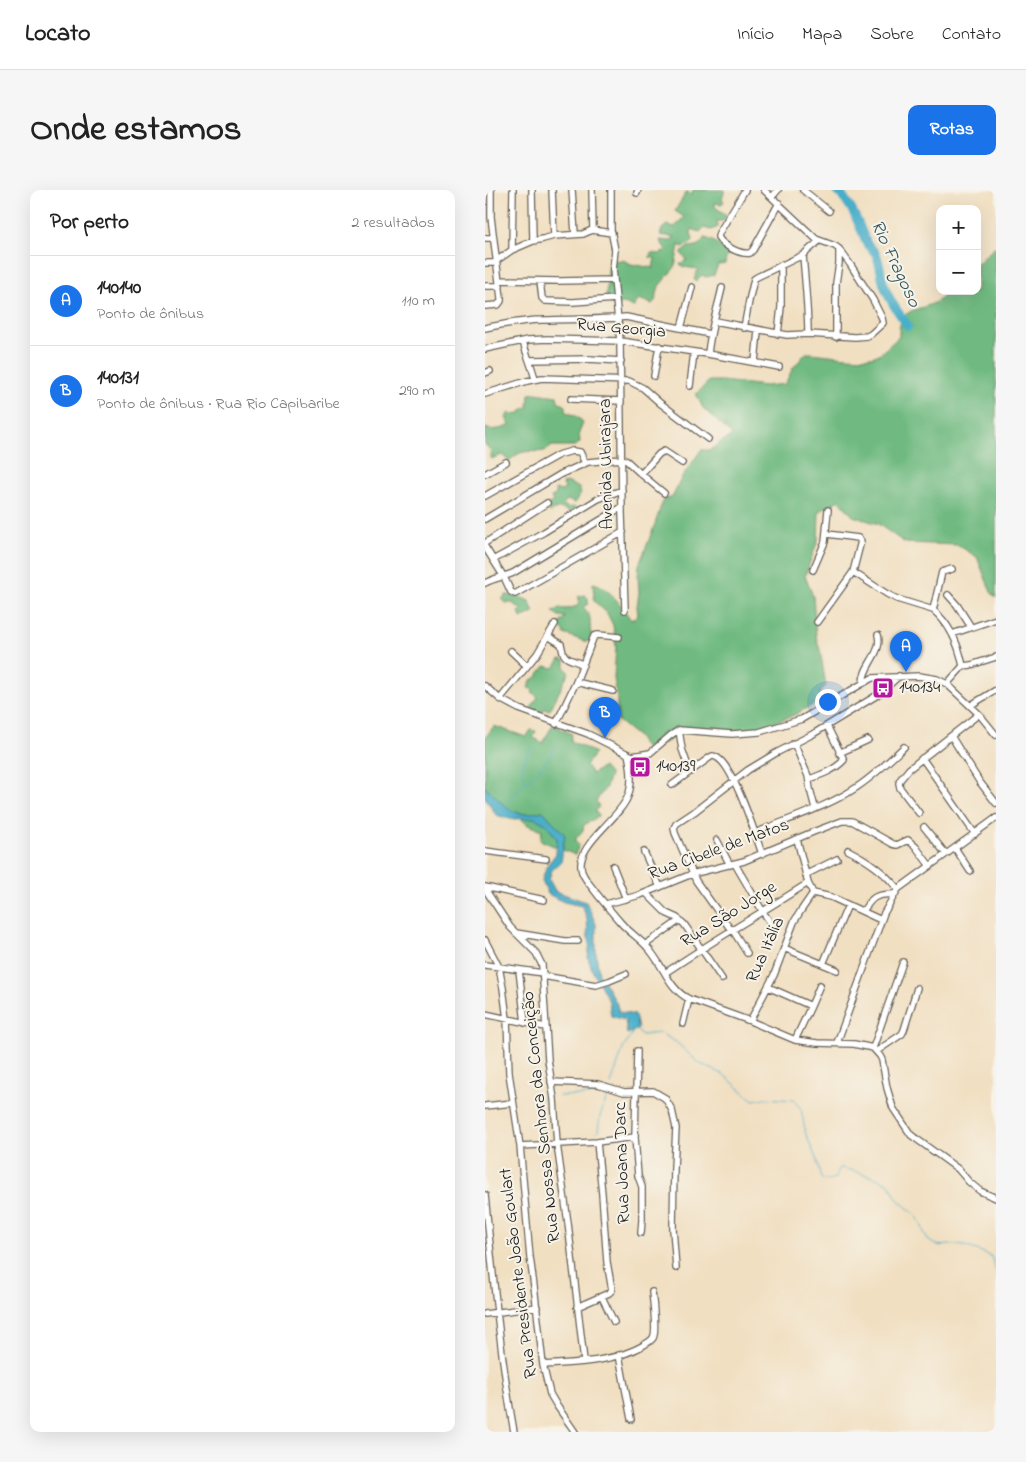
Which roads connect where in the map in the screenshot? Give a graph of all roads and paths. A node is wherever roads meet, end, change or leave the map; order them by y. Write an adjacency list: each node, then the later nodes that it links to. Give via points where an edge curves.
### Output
1 (513, 190): 25 (street)
2 (532, 190): 22 (street)
3 (552, 190): 19 (street)
4 (572, 190): 18 (street)
5 (592, 190): 16 (street)
6 (611, 190): 17 (street, Avenida Ubirajara)
7 (745, 190): 13 (street, via 719,233 722,243 744,254 753,250)
8 (764, 190): 12 (street)
9 (778, 190): 12 (street)
10 (803, 190): 14 (street)
11 (489, 195): 15 (street)
12 (772, 197): 13 (street)
13 (779, 203): 23 (street)
14 (829, 211)
15 (488, 217): 21 (street)
16 (593, 230): 17 (street); 18 (street)
17 (612, 233): 31 (street, Avenida Ubirajara)
18 (575, 234): 19 (street)
19 (554, 236): 22 (street)
20 (485, 238): 21 (street)
21 (493, 238): 27 (street)
22 (533, 241): 25 (street)
23 (819, 241): 24 (street); 26 (street)
24 (839, 249): 47 (street); 47 (street, via 873,300 883,323 867,336)
25 (512, 250): 27 (street)
26 (803, 255): 29 (street); 46 (street)
27 (496, 262): 28 (street); 32 (street)
28 (485, 263)
29 (781, 265): 42 (street, via 754,279); 45 (street)
30 (540, 280): 31 (street); 32 (street); 36 (street, via 545,301)
31 (614, 280): 36 (street, Avenida Ubirajara)
32 (500, 283): 33 (street); 37 (street, via 501,301)
33 (485, 286)
34 (691, 286): 41 (street)
35 (722, 288): 39 (street)
36 (616, 299): 38 (street, Avenida Ubirajara)
37 (485, 306)
38 (618, 318): 40 (street, via 516,322); 41 (street); 49 (street, Avenida Ubirajara)
39 (715, 321): 42 (street); 44 (street)
40 (485, 328)
41 (681, 328): 44 (street)
42 (745, 328): 43 (street)
43 (758, 330): 45 (street); 56 (street)
44 (710, 334): 53 (street)
45 (778, 334): 46 (street)
46 (808, 334): 47 (street)
47 (836, 337)
48 (523, 341): 49 (street, Rua Georgia); 51 (street, Rua Georgia); 54 (street)
49 (620, 341): 50 (street, Rua Georgia); 55 (street, Avenida Ubirajara)
50 (659, 346): 52 (street, Rua Georgia); 58 (street)
51 (485, 349)
52 (695, 352): 53 (street, Rua Georgia); 61 (street)
53 (708, 354): 56 (street, Rua Georgia)
54 (529, 360): 55 (street); 59 (street)
55 (621, 361): 60 (street, Avenida Ubirajara)
56 (755, 362): 57 (street, Rua Georgia)
57 (779, 367)
58 (654, 376)
59 (535, 379): 60 (street); 62 (street)
60 (620, 380): 64 (street, Avenida Ubirajara); 65 (street, via 637,384)
61 (690, 386)
62 (485, 394)
63 (571, 399): 64 (street)
64 (621, 401): 66 (street, Avenida Ubirajara)
65 (708, 439)
66 (622, 459): 68 (street); 71 (street); 72 (street, Avenida Ubirajara)
67 (506, 462): 70 (street)
68 (587, 463): 74 (street, via 581,452 558,454); 78 (street, via 561,474)
69 (682, 463): 71 (street, via 664,451)
70 (485, 474)
71 (641, 474): 73 (street)
72 (621, 490): 76 (street, Avenida Ubirajara); 83 (street, via 598,499)
73 (664, 493)
74 (485, 496)
75 (547, 503): 81 (street)
76 (622, 507): 79 (street, Avenida Ubirajara); 87 (street)
77 (828, 510): 80 (street)
78 (485, 519)
79 (623, 532): 87 (street, via 514,594); 90 (street, Avenida Ubirajara)
80 (827, 534): 85 (street); 86 (street, via 860,539)
81 (485, 543)
82 (485, 547): 83 (street)
83 (493, 560): 87 (street)
84 (951, 569): 91 (street, via 943,572)
85 (813, 570)
86 (853, 572): 91 (street, via 897,599); 93 (street)
87 (504, 577): 88 (street)
88 (485, 583)
89 (948, 595): 95 (street)
90 (625, 610)
91 (933, 610): 96 (street)
92 (996, 619): 95 (street)
93 (817, 622)
94 (555, 624): 98 (street)
95 (971, 627): 96 (street)
96 (951, 634): 104 (street)
97 (878, 635): 107 (street, via 879,647 864,673)
98 (548, 636): 102 (street, via 561,644 565,658); 103 (street)
99 (619, 637): 102 (street, via 596,635)
100 (511, 651): 103 (street)
101 (996, 656): 104 (street)
102 (583, 665): 106 (street)
103 (527, 666): 112 (street)
104 (963, 666): 108 (street)
105 (899, 676): 107 (street); 108 (street, via 929,677); 116 (street, via 879,694)
106 (576, 682): 111 (street); 115 (street)
107 (863, 682): 117 (street, via 802,719 759,732 732,734)
108 (947, 684): 113 (street)
109 (485, 686): 112 (street)
110 (996, 690): 113 (street)
111 (613, 691)
112 (500, 699): 115 (street)
113 (971, 706): 114 (street)
114 (979, 714): 118 (street); 119 (street)
115 (556, 724): 124 (street, via 597,738)
116 (827, 726): 121 (street); 123 (street)
117 (679, 730): 124 (street, via 650,753); 126 (street)
118 (996, 735)
119 (951, 736): 125 (street); 130 (street)
120 (868, 740): 123 (street)
121 (794, 743): 127 (street); 128 (street)
122 (903, 747): 131 (street, via 859,786)
123 (839, 753): 127 (street, via 843,762)
124 (627, 754): 162 (street, via 631,771 628,795 589,845 581,862 583,873)
125 (922, 758): 132 (street, via 899,783); 136 (street)
126 (690, 772): 128 (street, via 716,756); 129 (street)
127 (809, 779): 131 (street)
128 (734, 780): 135 (street); 151 (street, via 674,828)
129 (672, 785)
130 (996, 802)
131 (815, 808): 135 (street)
132 (919, 813)
133 (996, 818): 136 (street)
134 (925, 826): 144 (street)
135 (755, 833): 143 (street)
136 (975, 834): 139 (street)
137 (797, 838): 143 (street, Rua Cibele de Matos); 149 (street, Rua Cibele de Matos, via 829,825 852,821 897,845 908,840); 152 (street)
138 (717, 840): 147 (street)
139 (955, 848): 144 (street); 150 (street)
140 (848, 850): 156 (street, via 887,875)
141 (485, 851): 145 (street)
142 (644, 852): 154 (street)
143 (762, 854): 147 (street, Rua Cibele de Matos)
144 (946, 854): 149 (street)
145 (546, 859)
146 (837, 859): 152 (street)
147 (732, 865): 151 (street, Rua Cibele de Matos); 165 (street)
148 (613, 866): 161 (street)
149 (930, 866): 156 (street)
150 (970, 871)
151 (692, 874): 154 (street, Rua Cibele de Matos); 169 (street)
152 (807, 874): 153 (street)
153 (808, 883): 158 (street); 165 (street, Rua São Jorge)
154 (660, 886): 157 (street, Rua Cibele de Matos)
155 (485, 888): 160 (street); 170 (street, Rua Nossa Senhora da Conceição, via 503,918)
156 (898, 889): 159 (street)
157 (646, 893): 161 (street, Rua Cibele de Matos); 166 (street)
158 (813, 893): 163 (street); 174 (street, Rua Itália, via 800,912)
159 (893, 894): 164 (street, via 872,898); 167 (street)
160 (544, 900)
161 (626, 900): 162 (street, Rua Cibele de Matos)
162 (606, 904): 173 (street)
163 (849, 906): 164 (street); 178 (street)
164 (863, 911): 167 (street)
165 (763, 912): 168 (street); 169 (street, Rua São Jorge)
166 (680, 920): 173 (street); 175 (street)
167 (881, 920): 199 (street)
168 (774, 928)
169 (731, 930): 175 (street, Rua São Jorge); 176 (street)
170 (517, 933): 172 (street); 184 (street, Rua Nossa Senhora da Conceição, via 536,953)
171 (485, 940): 180 (street, Rua Presidente João Goulart)
172 (578, 941)
173 (645, 945): 183 (street)
174 (784, 948): 178 (street); 188 (street, Rua Itália)
175 (701, 949): 183 (street, Rua São Jorge); 186 (street)
176 (747, 954)
177 (903, 962): 200 (street)
178 (823, 964): 182 (street)
179 (485, 965): 180 (street)
180 (499, 967): 181 (street); 193 (street, Rua Presidente João Goulart)
181 (519, 970): 184 (street); 195 (street)
182 (837, 970)
183 (665, 973): 190 (street, via 675,990)
184 (543, 974): 185 (street, via 596,985); 197 (street, Rua Nossa Senhora da Conceição)
185 (626, 974)
186 (722, 979)
187 (820, 985): 191 (street)
188 (768, 987): 191 (street); 194 (street, Rua Itália)
189 (917, 988): 200 (street, via 902,1034)
190 (689, 999): 194 (street); 196 (street)
191 (811, 1006): 198 (street)
192 (485, 1014): 193 (street)
193 (507, 1019): 195 (street); 204 (street, Rua Presidente João Goulart)
194 (750, 1021): 198 (street)
195 (525, 1023): 197 (street)
196 (683, 1024)
197 (545, 1026): 202 (street, Rua Nossa Senhora da Conceição)
198 (795, 1040): 199 (street)
199 (837, 1043): 200 (street)
200 (875, 1050): 211 (street, via 884,1066 893,1108 911,1136 958,1169 976,1188)
201 (637, 1051): 203 (street, Rua Joana Darc)
202 (551, 1082): 203 (street, via 598,1084); 208 (street, Rua Nossa Senhora da Conceição)
203 (636, 1092): 206 (street, Rua Joana Darc); 213 (street, via 653,1091 665,1098 672,1110 676,1128 673,1229)
204 (513, 1103): 205 (street); 209 (street, Rua Presidente João Goulart)
205 (485, 1106)
206 (635, 1137): 207 (street); 212 (street, Rua Joana Darc, via 642,1187)
207 (597, 1142): 208 (street); 215 (street, via 606,1256 612,1287 611,1292)
208 (557, 1144): 209 (street); 217 (street, Rua Nossa Senhora da Conceição)
209 (520, 1146): 216 (street, Rua Presidente João Goulart)
210 (485, 1195): 218 (street)
211 (996, 1198)
212 (641, 1233)
213 (676, 1268)
214 (652, 1292): 221 (street, via 654,1337 635,1350)
215 (602, 1297): 217 (street); 220 (street)
216 (537, 1307): 218 (street); 223 (street, Rua Presidente João Goulart)
217 (577, 1307): 222 (street, Rua Nossa Senhora da Conceição)
218 (496, 1312): 219 (street); 225 (street)
219 (485, 1314)
220 (614, 1322)
221 (619, 1355): 222 (street); 224 (street)
222 (584, 1361): 223 (street)
223 (543, 1365): 226 (street, Rua Presidente João Goulart, via 550,1394)
224 (631, 1418)
225 (514, 1432)
226 (575, 1432)

